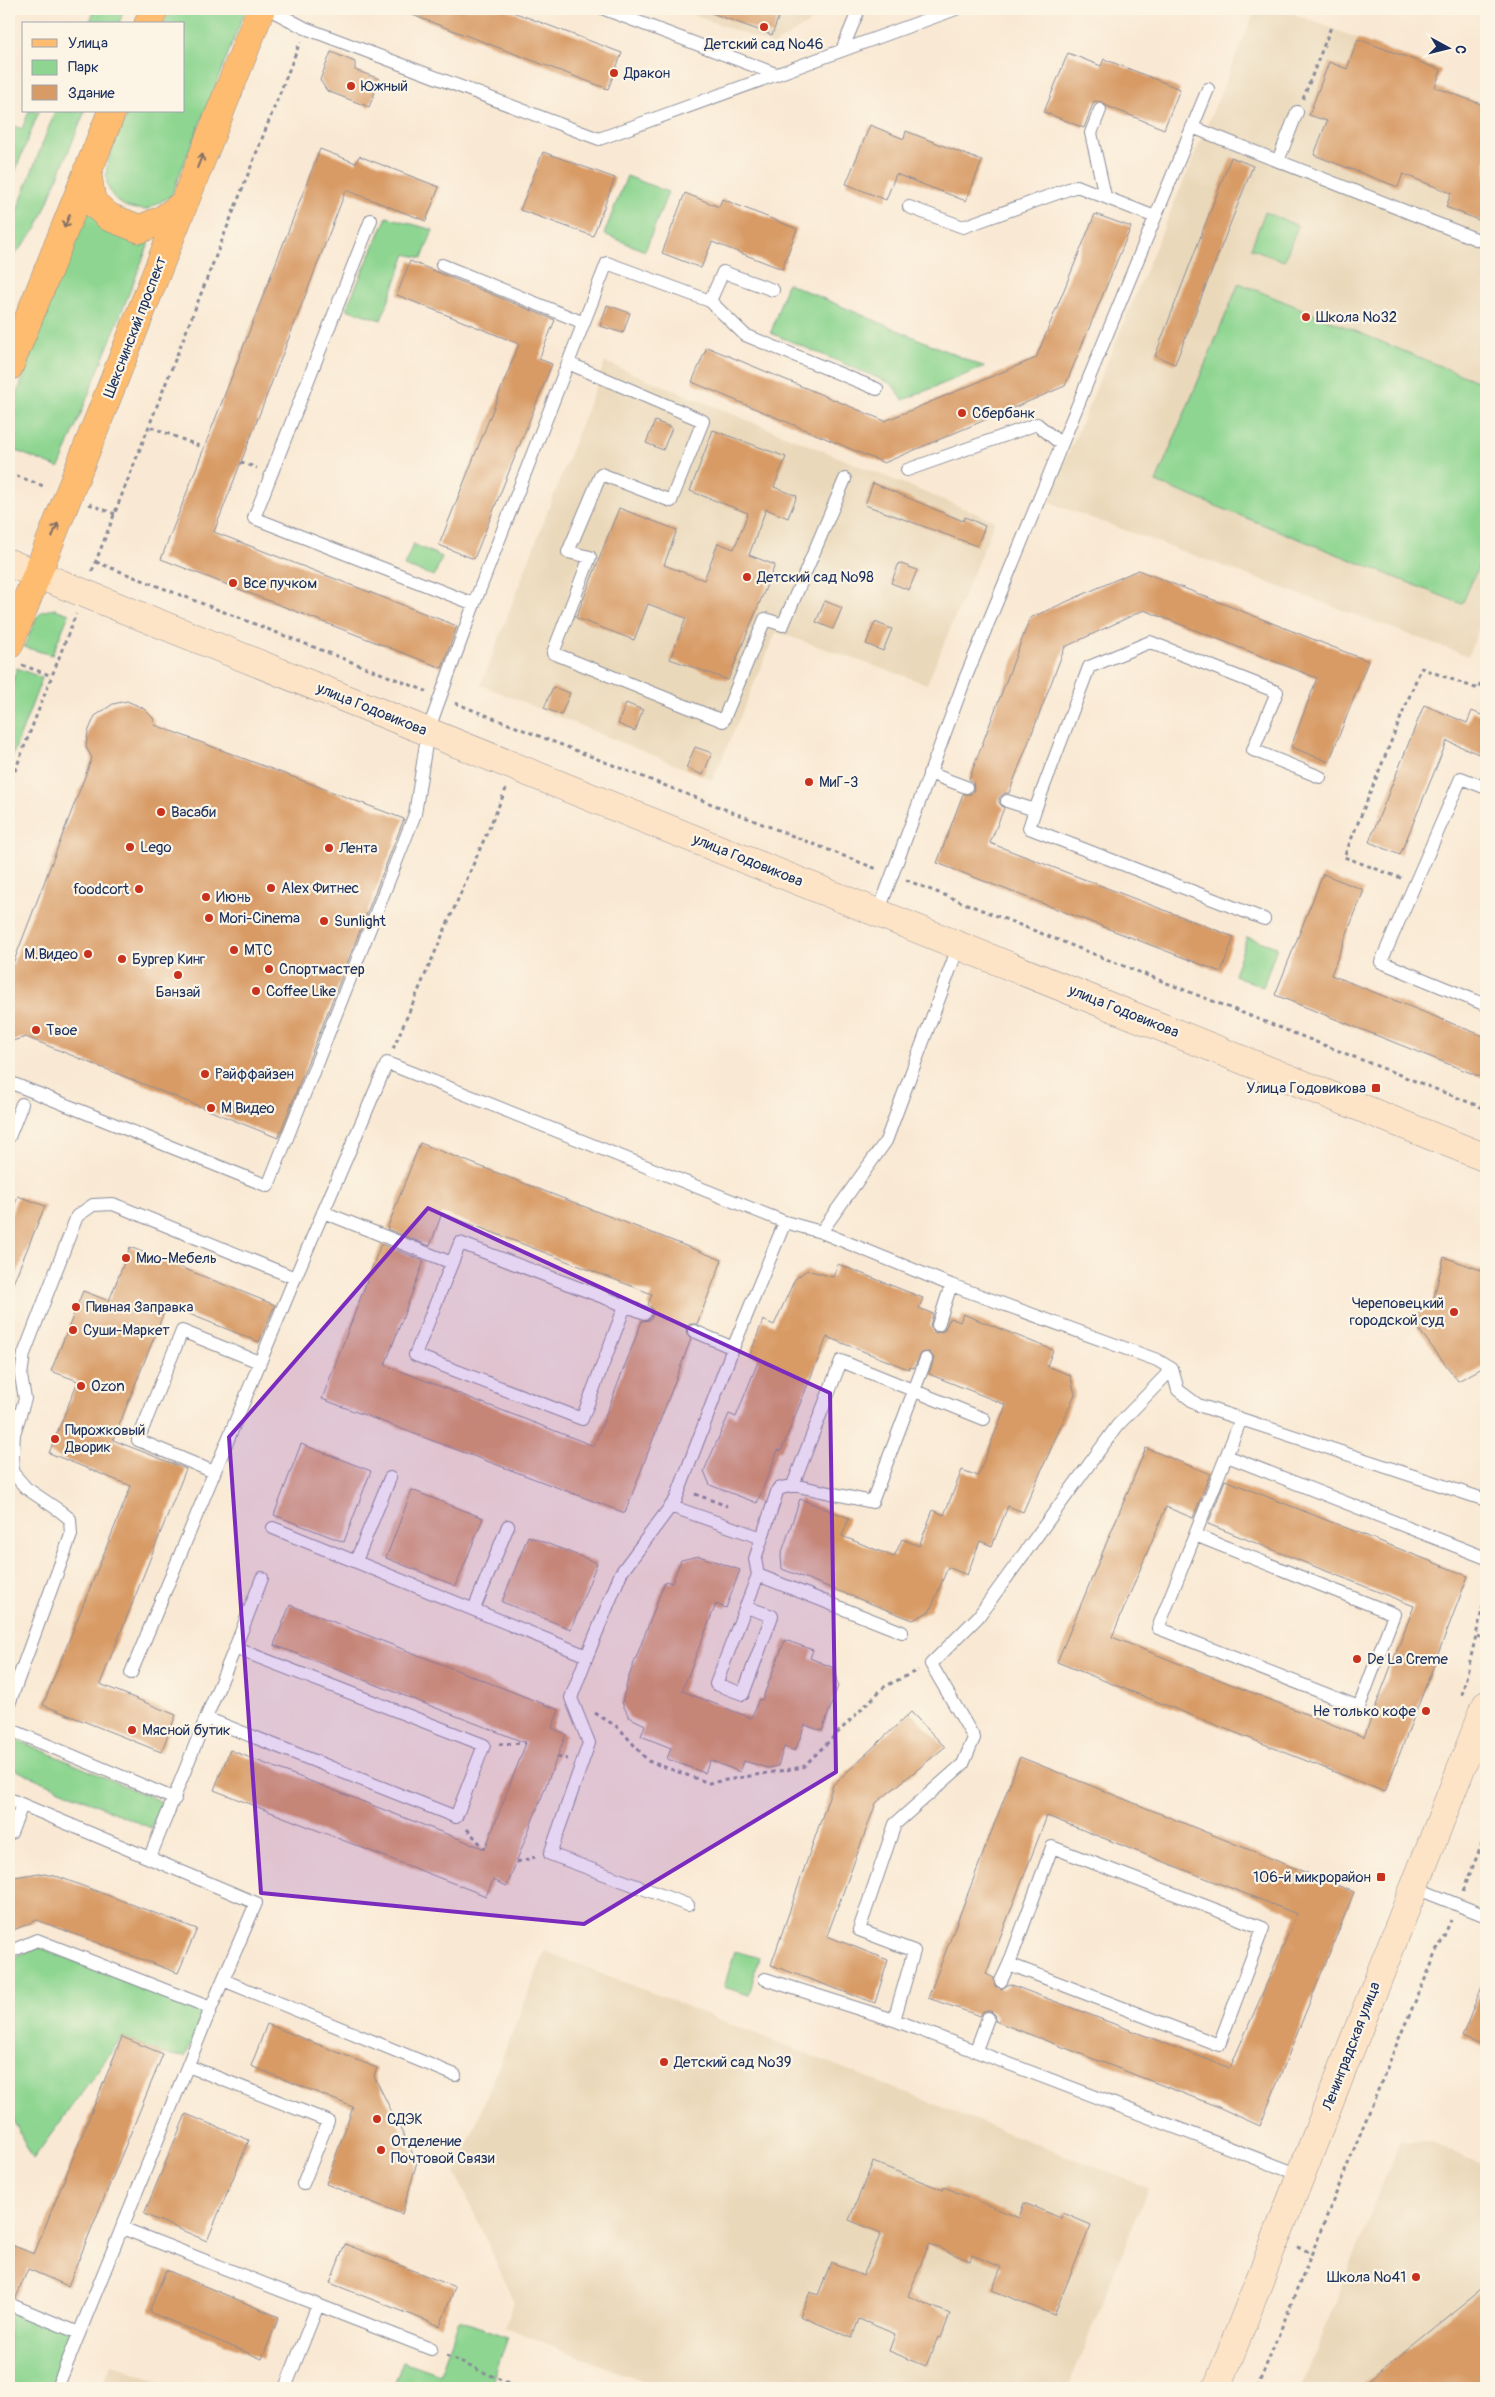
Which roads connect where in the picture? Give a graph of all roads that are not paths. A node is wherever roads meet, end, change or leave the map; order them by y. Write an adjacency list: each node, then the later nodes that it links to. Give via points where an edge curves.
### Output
1 (154, 9): 7 (main road)
2 (261, 9): 18 (main road, Шекснинский проспект, one-way to 2)
3 (269, 9): 9 (lane, via 305,28 599,139)
4 (604, 9): 9 (lane)
5 (859, 9): 8 (lane)
6 (956, 9): 8 (lane)
7 (149, 22)
8 (842, 50): 9 (lane)
9 (776, 74)
10 (1208, 89): 14 (lane)
11 (1100, 110): 17 (lane, via 1091,133)
12 (112, 112): 16 (main road)
13 (1297, 112): 15 (lane)
14 (1192, 127): 15 (lane); 20 (lane)
15 (1278, 161): 22 (lane)
16 (87, 171): 18 (main road, via 92,202 109,217 140,228 162,220); 28 (main road, one-way to 28)
17 (1105, 196): 19 (lane, via 1077,186 963,227); 20 (lane)
18 (181, 206): 34 (main road, Шекснинский проспект, one-way to 18)
19 (909, 207)
20 (1155, 217): 30 (lane)
21 (371, 220): 35 (lane, via 254,518)
22 (1486, 243)
23 (442, 265): 26 (lane)
24 (773, 290): 25 (lane, via 724,272)
25 (710, 301): 26 (lane, via 607,263); 29 (lane, via 745,335)
26 (584, 323): 27 (lane)
27 (568, 363): 32 (lane, via 703,421 671,501 601,474 568,552 590,557 553,653 723,721 765,619 783,625); 35 (lane)
28 (9, 367)
29 (877, 388)
30 (1061, 444): 31 (lane, via 1037,424); 38 (lane)
31 (907, 470)
32 (845, 479)
33 (9, 563): 34 (street, улица Годовикова)
34 (36, 575): 36 (main road, Шекснинский проспект); 37 (street, улица Годовикова)
35 (474, 604): 37 (lane)
36 (13, 654)
37 (428, 731): 44 (street, улица Годовикова); 48 (lane, via 415,814 268,1186)
38 (929, 773): 40 (lane); 44 (lane)
39 (1320, 777): 43 (lane, via 1253,750 1278,692 1150,642 1088,666)
40 (966, 787)
41 (1486, 788): 47 (lane, via 1461,778 1381,962)
42 (1007, 801): 43 (lane)
43 (1035, 810): 45 (lane, via 1028,828)
44 (878, 913): 46 (street, улица Годовикова)
45 (1264, 919)
46 (960, 945): 51 (street, улица Годовикова); 54 (lane, via 886,1141)
47 (1486, 1005)
48 (9, 1082)
49 (22, 1104): 50 (lane)
50 (9, 1137)
51 (1486, 1158)
52 (323, 1212): 53 (lane, via 387,1063); 55 (lane); 56 (lane)
53 (785, 1222): 54 (lane); 62 (lane)
54 (821, 1232): 57 (lane)
55 (452, 1262): 58 (lane, via 460,1243); 58 (lane, via 415,1355 582,1420)
56 (295, 1278): 64 (lane); 89 (lane, via 112,1204 93,1205 77,1216 24,1354 21,1376 25,1399 14,1434 12,1472 26,1488 70,1519 71,1535)
57 (951, 1284): 60 (lane); 65 (lane, via 1157,1360)
58 (625, 1306): 59 (lane)
59 (645, 1313)
60 (938, 1325)
61 (694, 1332): 62 (lane)
62 (732, 1348): 73 (lane)
63 (926, 1359): 66 (lane)
64 (259, 1362): 70 (lane); 70 (lane, via 182,1331 138,1440)
65 (1172, 1369): 68 (lane, via 1178,1390 1198,1405); 108 (lane, via 1118,1426 978,1617 931,1664 974,1738 964,1764 895,1824 859,1930 914,1950)
66 (914, 1391): 67 (lane); 72 (lane, via 872,1502); 72 (lane, via 841,1361)
67 (984, 1419)
68 (1241, 1419): 69 (lane); 74 (lane)
69 (1227, 1456): 77 (lane); 79 (lane)
70 (214, 1472): 88 (lane)
71 (390, 1478): 80 (lane)
72 (793, 1485): 78 (lane, via 778,1489)
73 (676, 1499): 78 (lane, via 673,1507); 87 (lane, via 621,1573)
74 (1486, 1500)
75 (508, 1526): 84 (lane)
76 (273, 1528): 80 (lane)
77 (1195, 1535): 77 (lane, via 1158,1628 1359,1707 1394,1614)
78 (762, 1538): 81 (lane, via 755,1559)
79 (1486, 1558)
80 (356, 1561): 84 (lane)
81 (758, 1575): 83 (lane); 85 (lane)
82 (262, 1578): 86 (lane)
83 (746, 1606): 83 (lane, via 716,1684 743,1694 772,1616)
84 (474, 1609): 87 (lane)
85 (902, 1632)
86 (235, 1648): 91 (lane); 91 (lane, via 484,1745 456,1817)
87 (587, 1656): 99 (lane, via 571,1698 589,1743 550,1854)
88 (131, 1673)
89 (9, 1704)
90 (1486, 1705): 98 (street, Ленинградская улица)
91 (206, 1718): 94 (lane)
92 (9, 1730): 94 (lane)
93 (9, 1799): 95 (lane)
94 (175, 1799): 97 (lane)
95 (22, 1805): 96 (lane); 97 (lane)
96 (9, 1834)
97 (150, 1858): 104 (lane, via 256,1902)
98 (1413, 1887): 100 (lane); 112 (street, Ленинградская улица)
99 (688, 1904)
100 (1486, 1916)
101 (9, 1952): 106 (lane, via 37,1940)
102 (1009, 1964): 102 (lane, via 1219,2045 1263,1928 1052,1847); 105 (lane)
103 (765, 1979): 108 (lane)
104 (223, 1980): 106 (lane); 111 (lane)
105 (1002, 1981)
106 (211, 2008): 110 (lane)
107 (988, 2018): 109 (lane)
108 (894, 2020): 109 (lane)
109 (976, 2050): 112 (lane)
110 (188, 2066): 113 (lane, via 328,2121); 114 (lane)
111 (455, 2075)
112 (1300, 2175): 121 (street, Ленинградская улица)
113 (303, 2184)
114 (122, 2228): 116 (lane); 117 (lane)
115 (9, 2304): 117 (lane)
116 (318, 2305): 118 (lane); 120 (lane)
117 (79, 2333): 119 (lane)
118 (431, 2349)
119 (57, 2388)
120 (285, 2388)
121 (1217, 2388)

